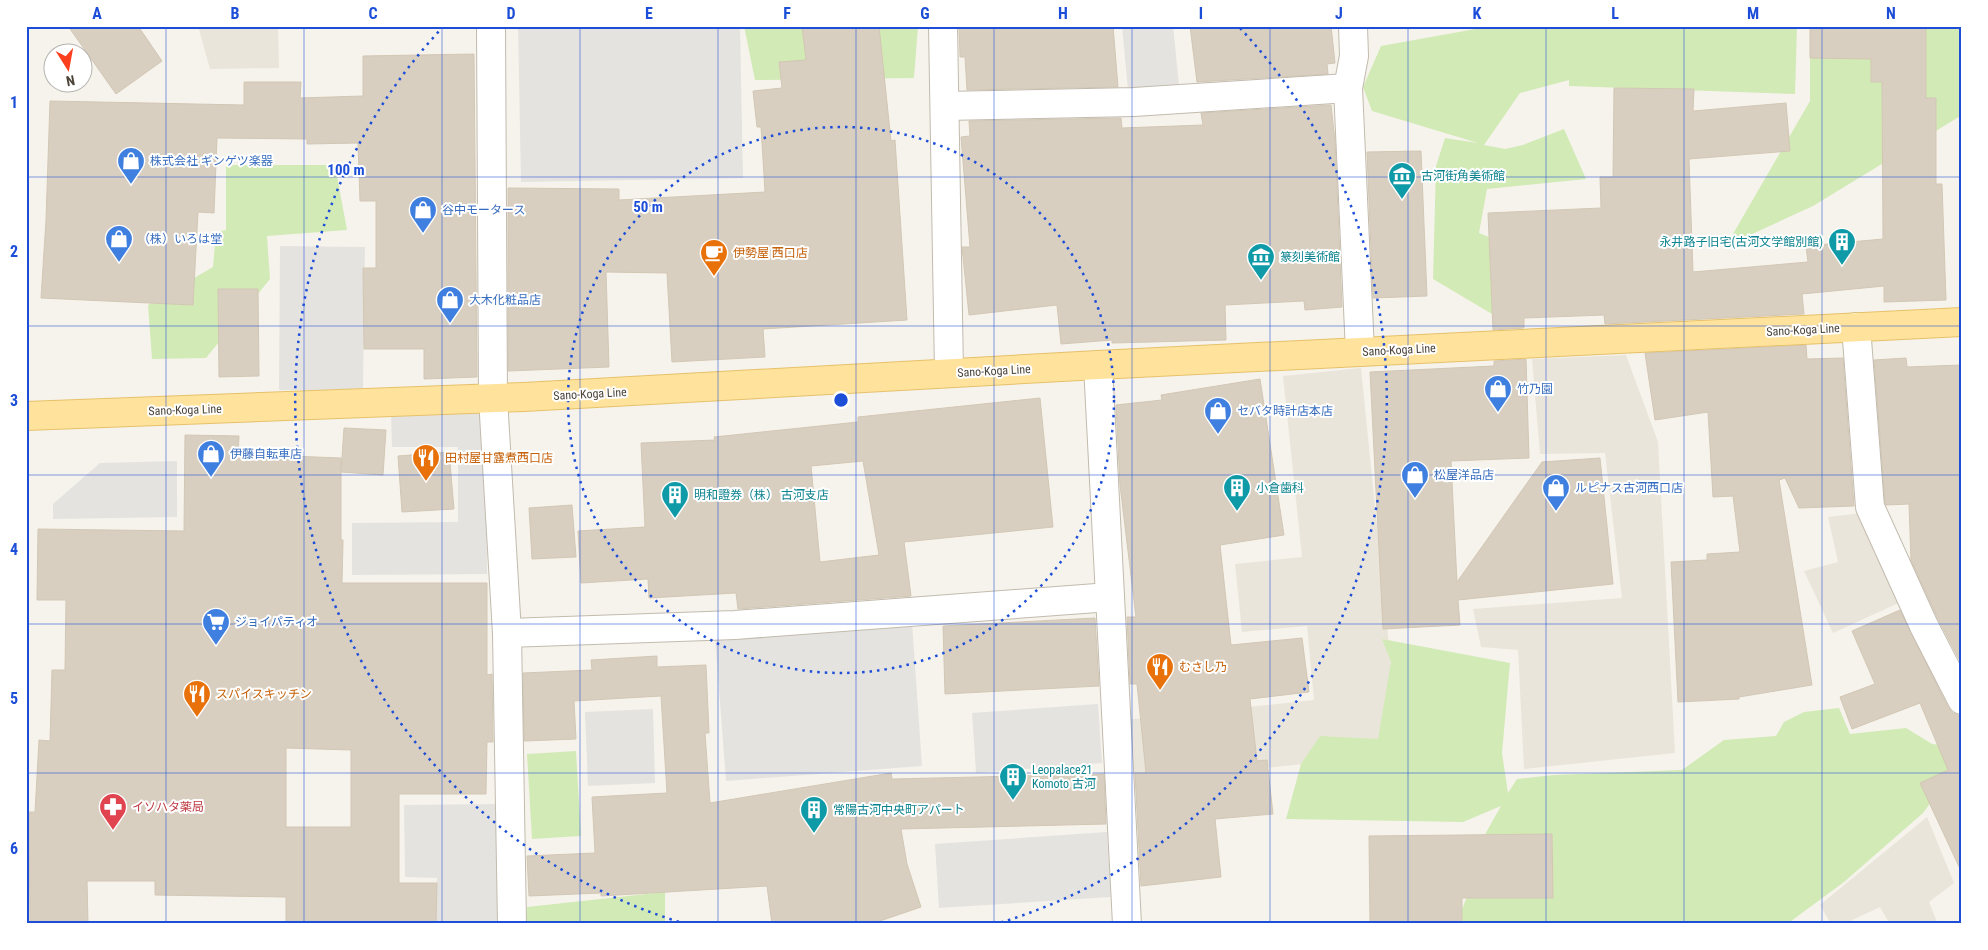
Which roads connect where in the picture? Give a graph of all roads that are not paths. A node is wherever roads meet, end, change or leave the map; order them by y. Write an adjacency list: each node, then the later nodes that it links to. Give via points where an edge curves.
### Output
1 (491, 26): 11 (street)
2 (943, 26): 5 (street)
3 (1353, 26): 4 (street, via 1354,56)
4 (1348, 88): 5 (street, via 1134,102); 8 (street)
5 (945, 106): 10 (street)
6 (1962, 322): 7 (main road, Sano-Koga Line)
7 (1856, 327): 8 (main road, Sano-Koga Line); 15 (street, via 1870,507)
8 (1360, 352): 9 (main road, Sano-Koga Line)
9 (1098, 365): 10 (main road, Sano-Koga Line); 13 (street)
10 (949, 373): 11 (main road, Sano-Koga Line)
11 (493, 398): 12 (main road, Sano-Koga Line); 14 (street)
12 (26, 416)
13 (1110, 597): 14 (street, via 735,625); 17 (street)
14 (507, 633): 16 (street)
15 (1962, 700)
16 (512, 924)
17 (1127, 924)

